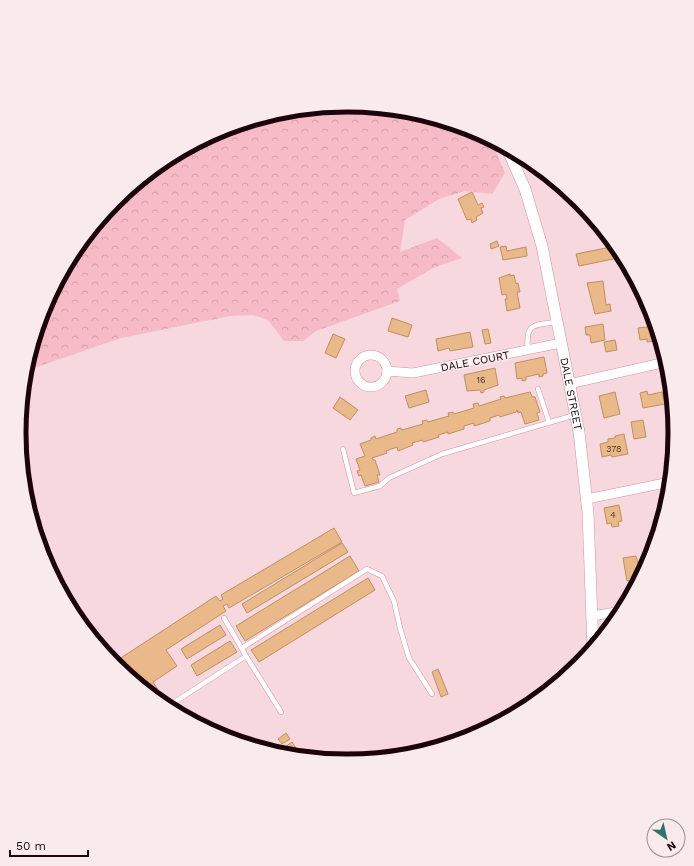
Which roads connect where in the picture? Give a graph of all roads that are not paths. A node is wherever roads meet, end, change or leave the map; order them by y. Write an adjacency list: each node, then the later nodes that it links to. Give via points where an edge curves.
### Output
1 (511, 157): 2 (street, DALE STREET, via 525,190 542,246)
2 (557, 322): 3 (street, DALE STREET); 4 (lane, via 537,324 530,329 526,335)
3 (561, 343): 4 (street, DALE COURT); 7 (street, DALE STREET)
4 (528, 351): 6 (street, DALE COURT, via 413,373)
5 (660, 363): 7 (street)
6 (387, 371)
7 (569, 384): 9 (street, DALE STREET)
8 (538, 389): 10 (lane)
9 (575, 415): 10 (lane); 13 (street, DALE STREET)
10 (549, 422): 11 (lane, via 442,454 389,478 380,486 354,493)
11 (343, 449)
12 (664, 483): 13 (street)
13 (587, 500): 15 (street, DALE STREET)
14 (612, 614): 15 (street)
15 (592, 616): 17 (street, DALE STREET)
16 (224, 618): 18 (lane)
17 (593, 639)
18 (242, 648): 19 (lane); 20 (lane, via 367,569 382,576 394,601 409,658)
19 (246, 656): 21 (lane); 22 (lane)
20 (432, 694)
21 (173, 703)
22 (281, 712)

